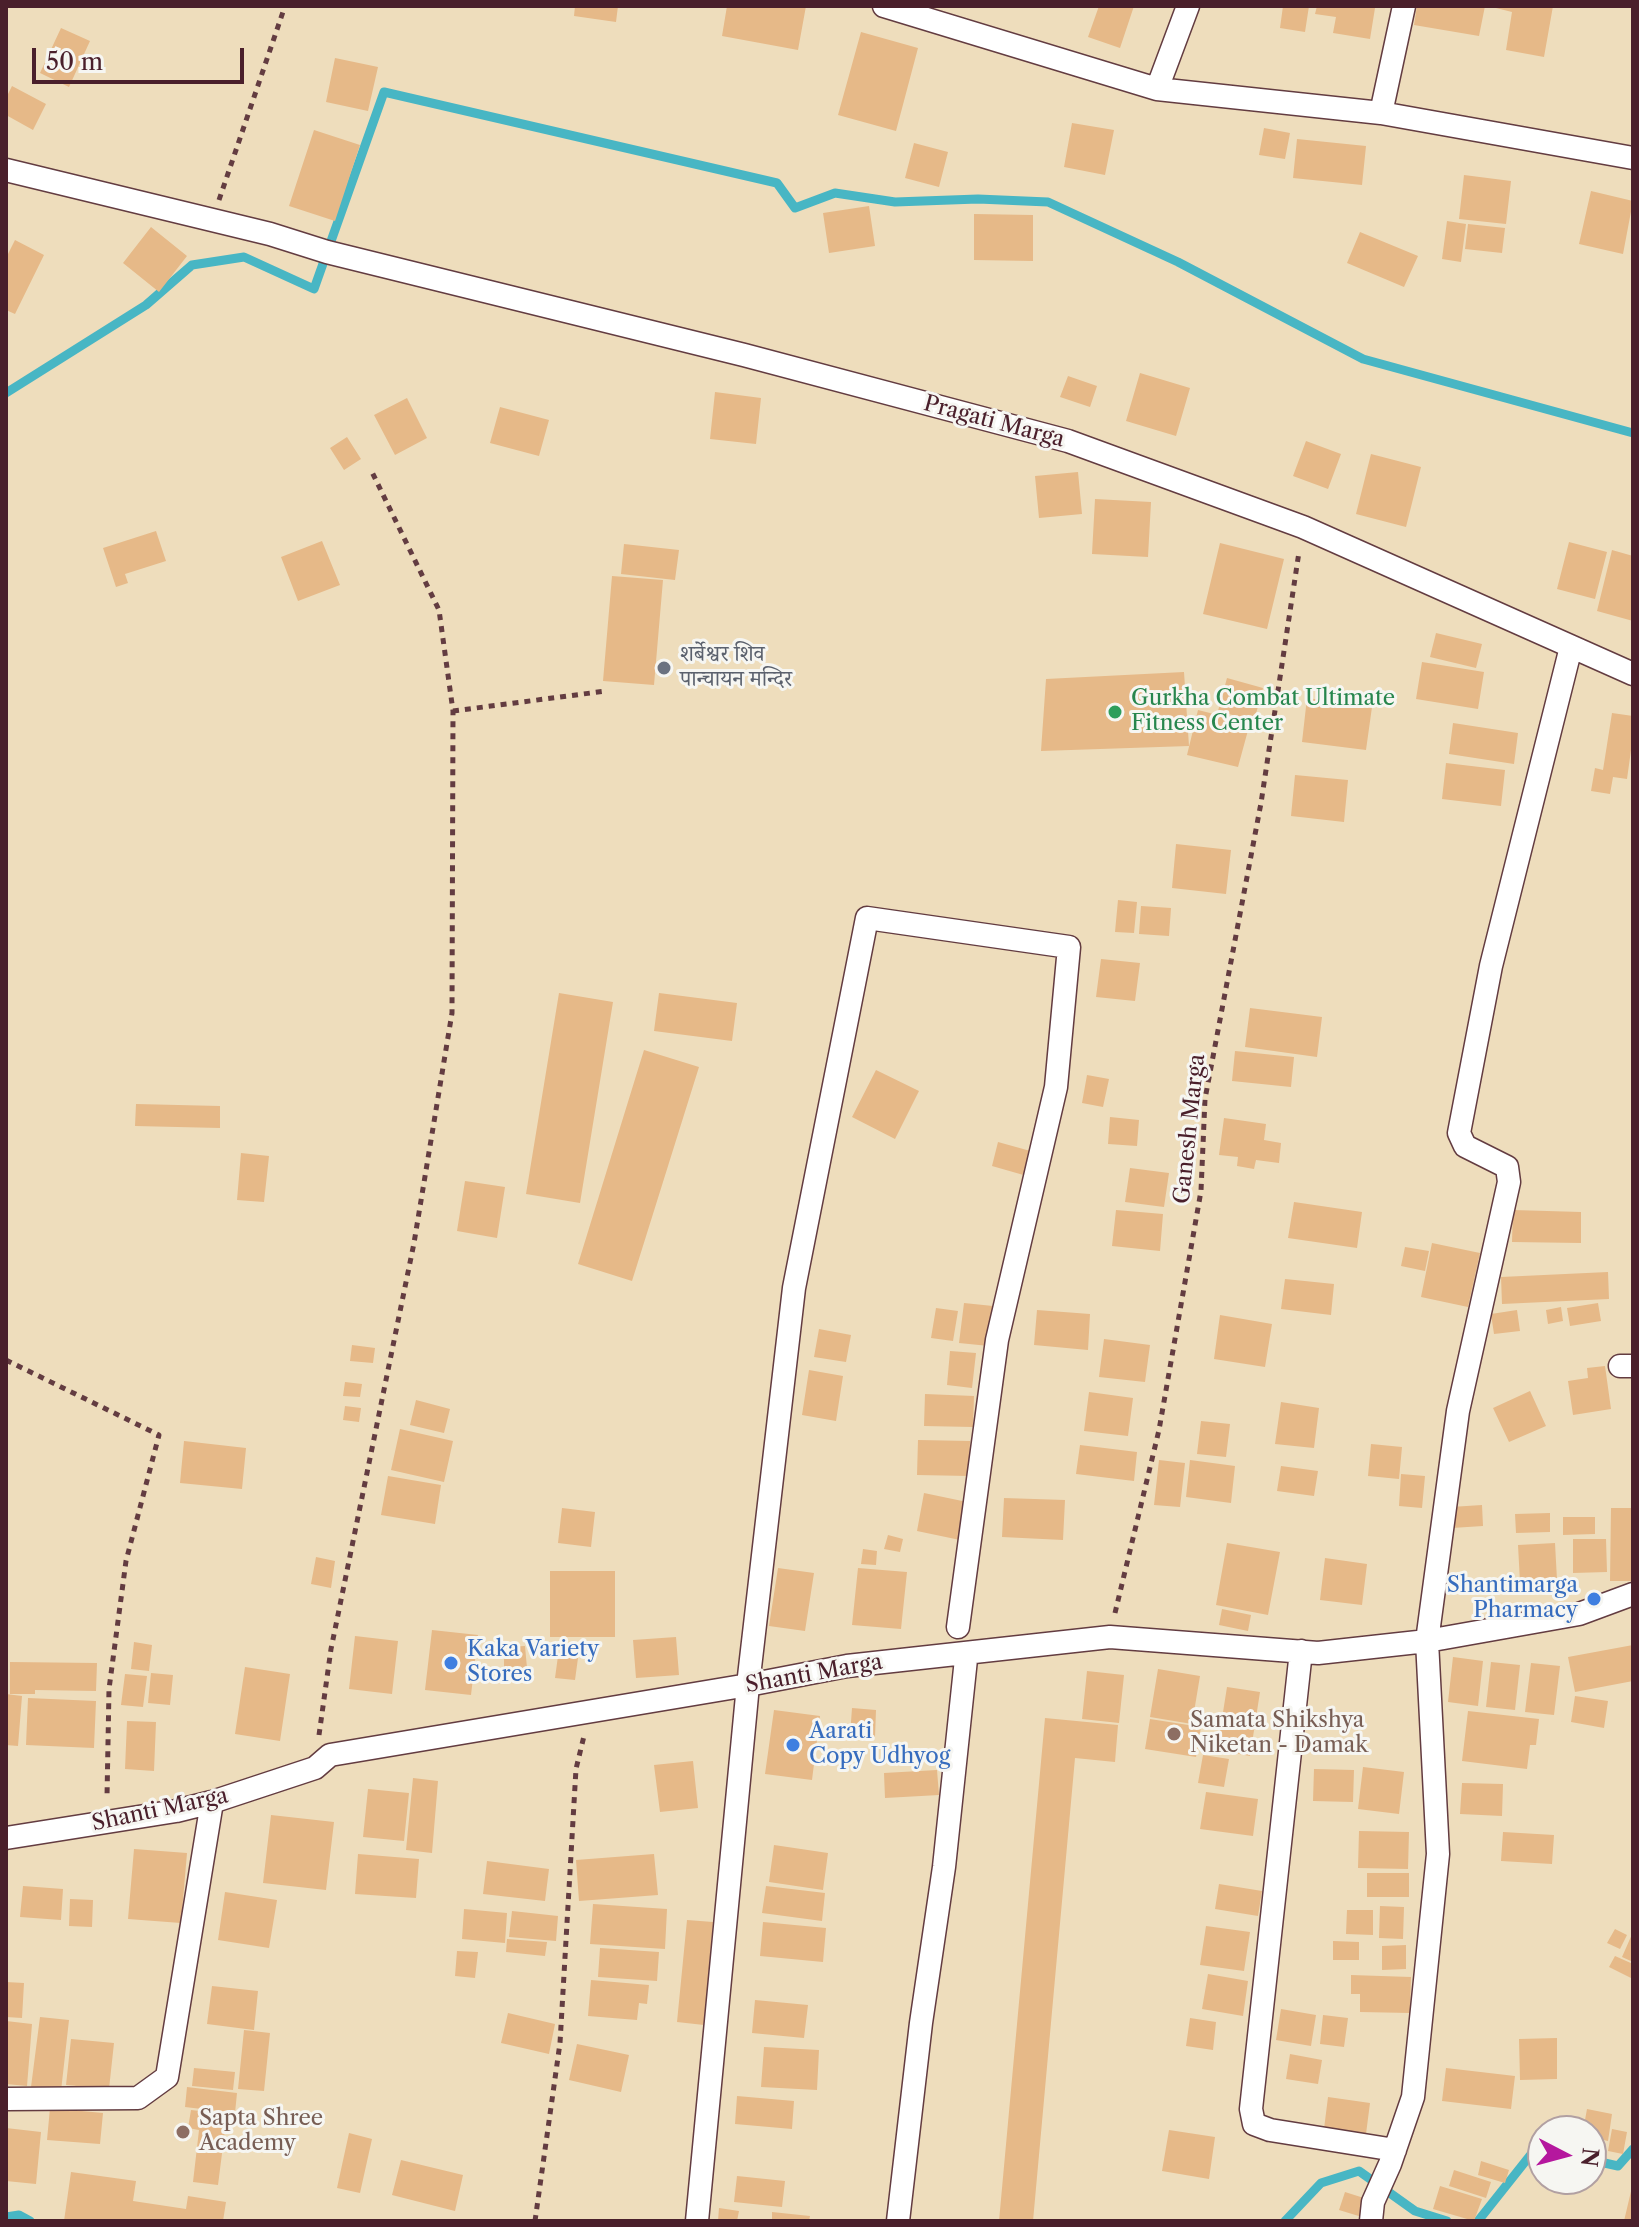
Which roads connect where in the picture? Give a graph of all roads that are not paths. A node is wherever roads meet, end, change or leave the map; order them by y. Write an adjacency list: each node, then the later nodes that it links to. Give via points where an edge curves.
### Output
1 (884, 6): 4 (street)
2 (1188, 6): 4 (street)
3 (1404, 6): 5 (street)
4 (1157, 89): 5 (street)
5 (1381, 113): 6 (street)
6 (1633, 158)
7 (6, 170): 8 (street, Pragati Marga, via 1068,441 1303,527)
8 (1571, 647): 9 (street, Pragati Marga); 12 (street, via 1491,966 1459,1133 1465,1146 1507,1167 1509,1182 1458,1411)
9 (1633, 674)
10 (1633, 1594): 12 (street, Shanti Marga, via 1579,1614)
11 (958, 1627): 15 (street, via 997,1340 1056,1087 1069,947 867,918 794,1288)
12 (1427, 1641): 13 (street, Shanti Marga); 19 (street, via 1438,1854 1413,2097)
13 (1301, 1651): 15 (street, Shanti Marga, via 1110,1637 847,1666); 19 (street, via 1251,2109 1254,2124 1270,2130)
14 (966, 1659): 22 (street)
15 (748, 1685): 16 (street, Shanti Marga, via 330,1755 315,1768); 21 (street)
16 (212, 1802): 17 (street, Shanti Marga); 18 (street, via 167,2077 138,2098)
17 (6, 1838)
18 (6, 2099)
19 (1392, 2157): 20 (street)
20 (1372, 2211)
21 (697, 2221)
22 (898, 2221)

